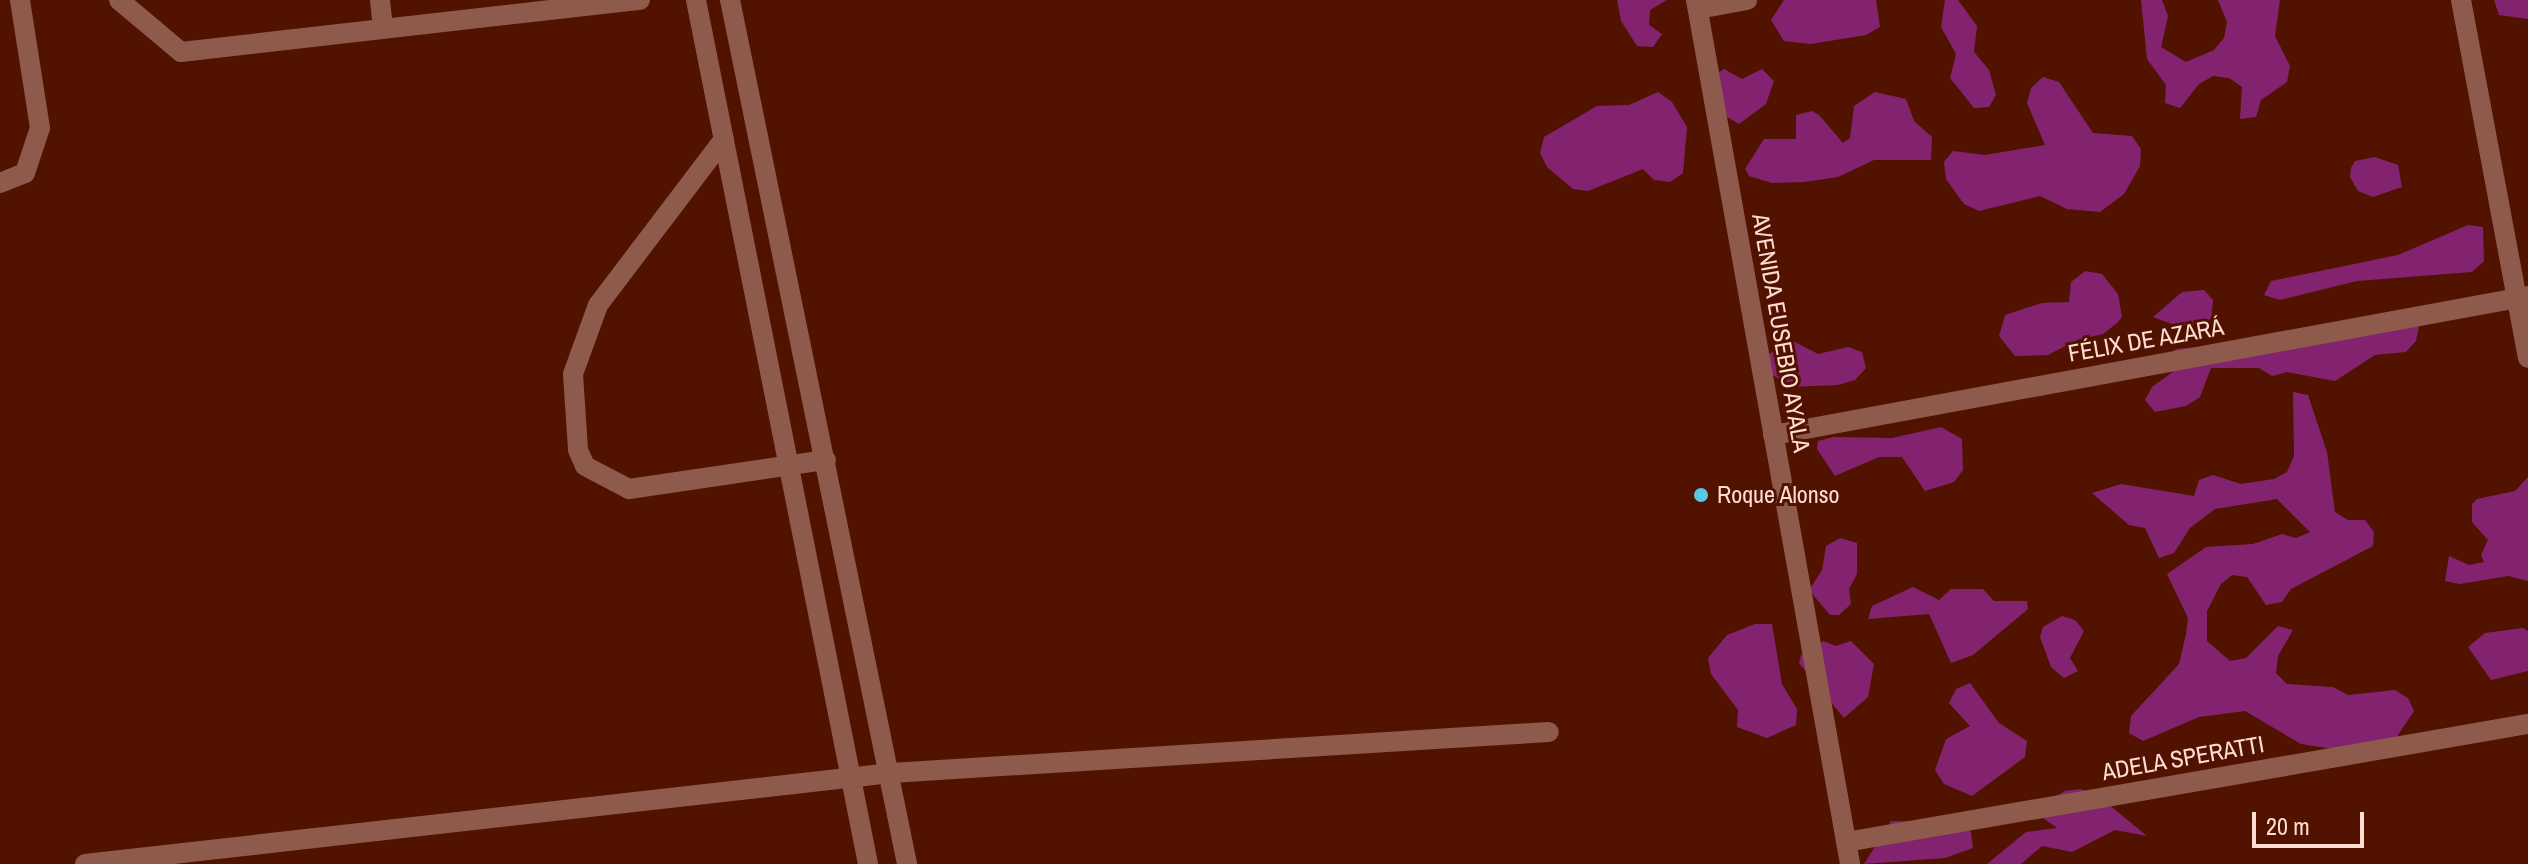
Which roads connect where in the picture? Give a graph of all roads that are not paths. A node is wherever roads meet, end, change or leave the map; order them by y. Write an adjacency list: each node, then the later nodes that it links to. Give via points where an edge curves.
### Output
1 (20, 0): 12 (street, via 40,128 25,173)
2 (119, 0): 10 (street, via 181,52)
3 (380, 0): 10 (street)
4 (640, 0): 10 (street)
5 (696, 0): 11 (street)
6 (730, 0): 16 (street)
7 (1747, 0): 9 (street)
8 (2461, 0): 13 (street)
9 (1697, 5): 15 (street, AVENIDA EUSEBIO AYALA)
10 (383, 29)
11 (724, 139): 17 (street); 17 (street, via 598,305 573,374 578,450 585,466 629,489)
12 (0, 183)
13 (2522, 297): 14 (street); 15 (street, FÉLIX DE AZARÁ)
14 (2528, 358)
15 (1773, 435): 22 (street, AVENIDA EUSEBIO AYALA)
16 (826, 460): 17 (street); 20 (street)
17 (788, 464): 21 (street)
18 (2528, 724): 22 (street, ADELA SPERATTI)
19 (1549, 732): 20 (street)
20 (891, 773): 21 (street); 25 (street)
21 (851, 778): 23 (street); 24 (street)
22 (1846, 842): 26 (street, AVENIDA EUSEBIO AYALA)
23 (85, 864)
24 (868, 864)
25 (907, 864)
26 (1850, 864)

